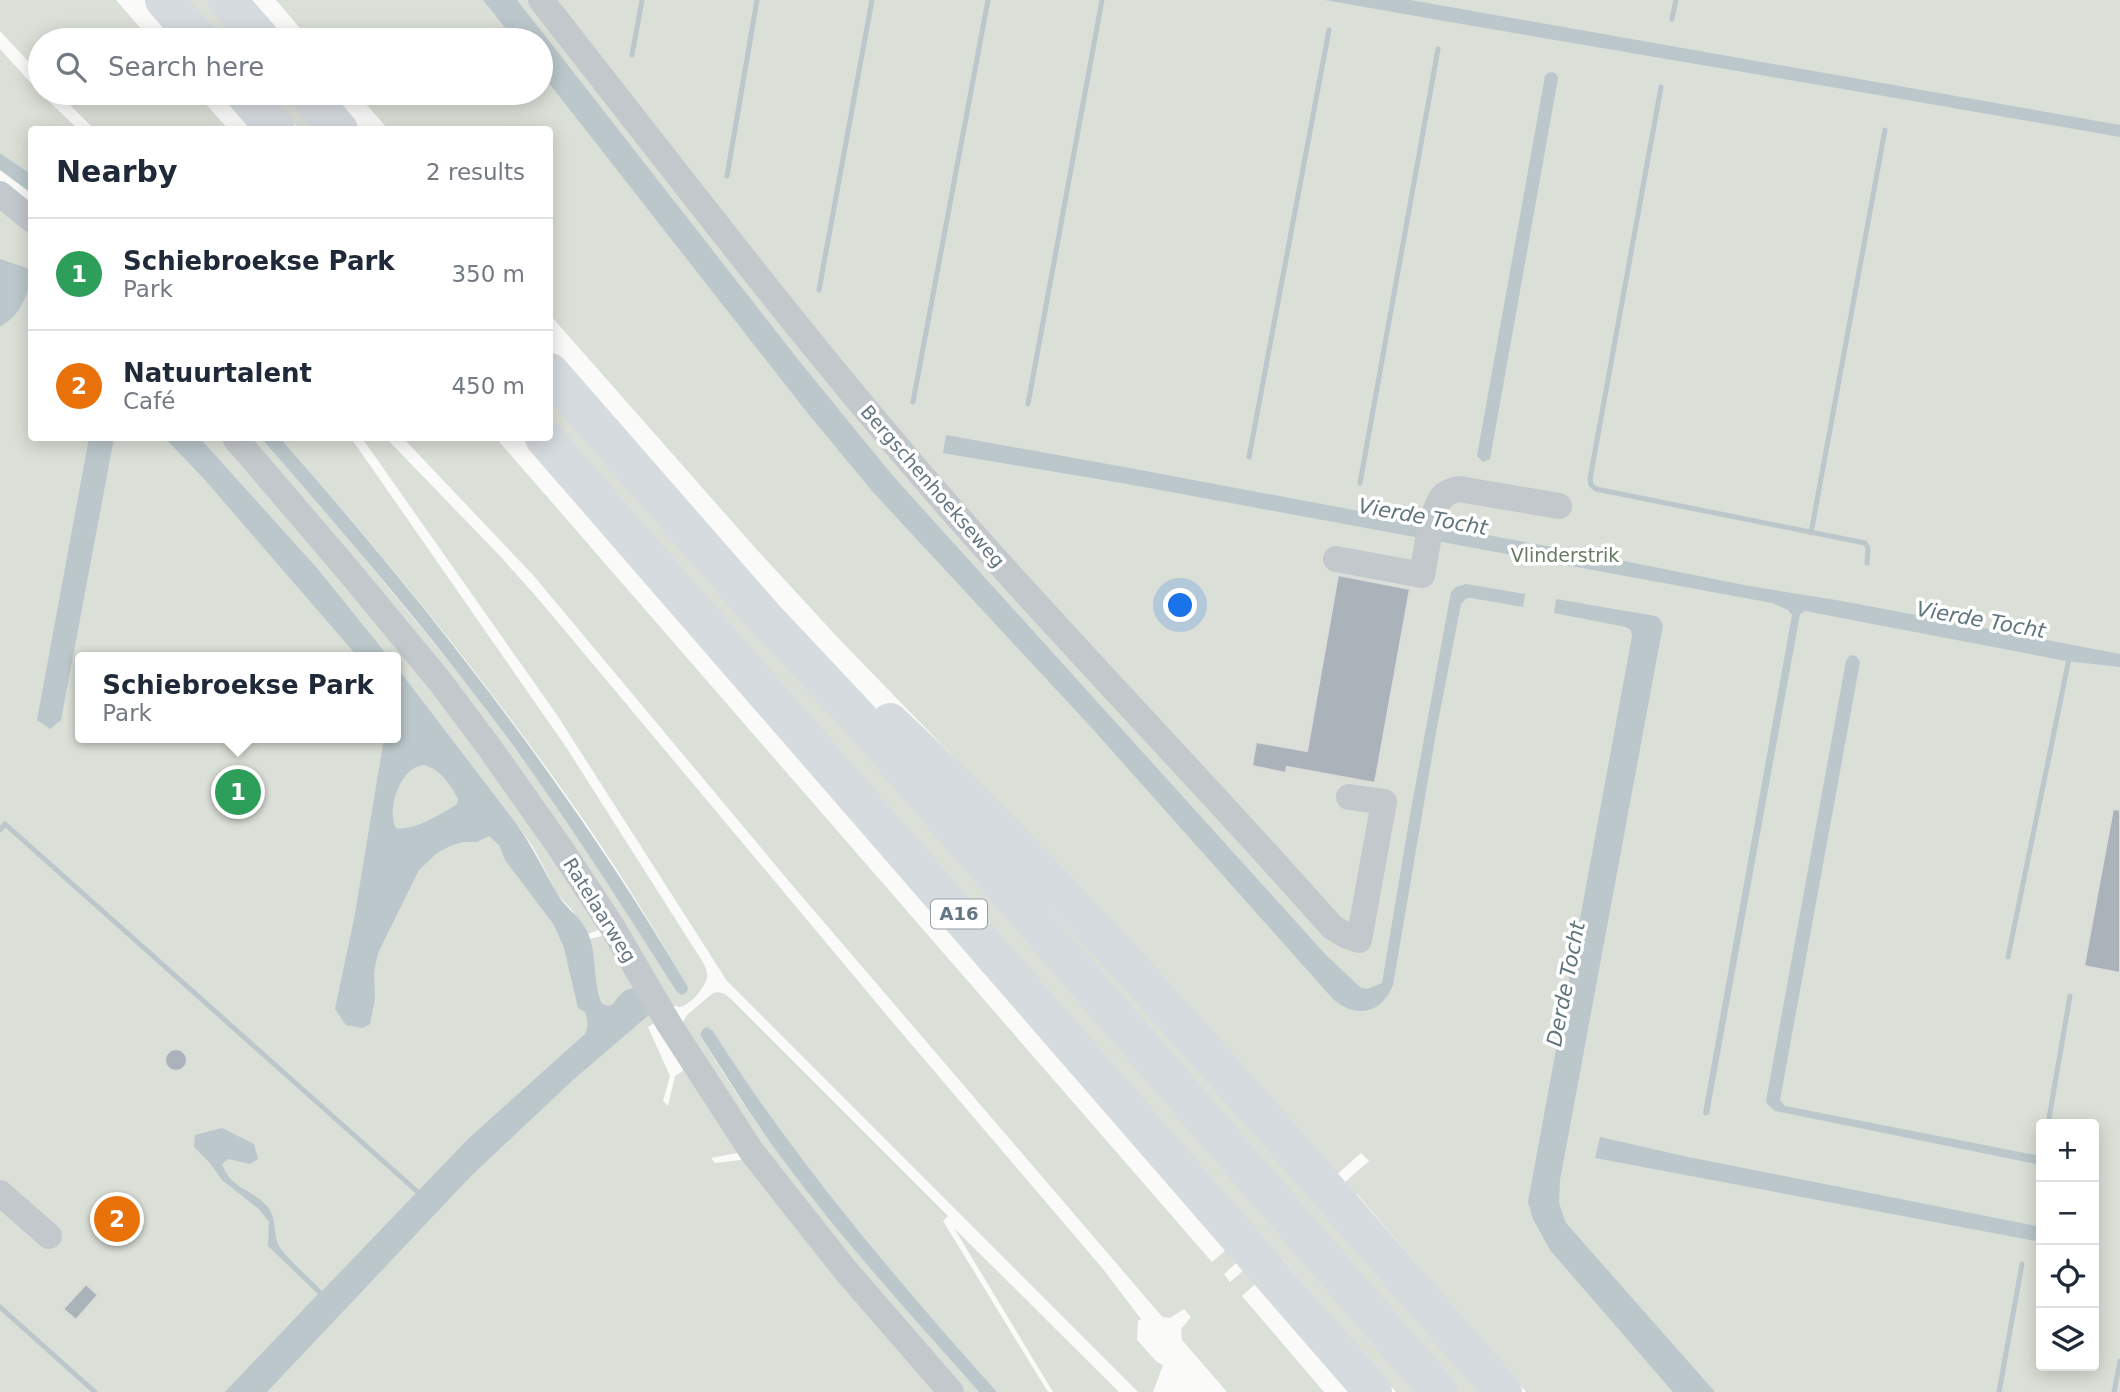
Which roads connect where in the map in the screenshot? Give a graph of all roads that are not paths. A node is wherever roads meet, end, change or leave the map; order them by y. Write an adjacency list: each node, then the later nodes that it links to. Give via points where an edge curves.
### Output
1 (164, 0): 4 (highway)
2 (227, 0): 5 (highway)
3 (541, 0): 18 (street, Bergschenhoekseweg, via 867,411 980,542 1332,927 1359,940 1384,802)
4 (188, 28)
5 (252, 28)
6 (254, 105): 8 (highway)
7 (317, 105): 9 (highway)
8 (273, 126)
9 (336, 126)
10 (0, 194): 11 (street)
11 (28, 217)
12 (553, 375): 17 (highway, A16)
13 (238, 441): 21 (street, Ratelaarweg, via 482,737 569,860 752,1152 846,1271)
14 (547, 441): 22 (highway, A16)
15 (1559, 506): 16 (street, via 1459,489 1437,504 1422,575)
16 (1336, 559)
17 (765, 618): 23 (highway, A16, via 859,718); 24 (highway, A16, via 882,715 1064,894)
18 (1349, 797)
19 (0, 1193): 20 (street)
20 (49, 1236)
21 (951, 1392)
22 (1373, 1392)
23 (1439, 1392)
24 (1503, 1392)

